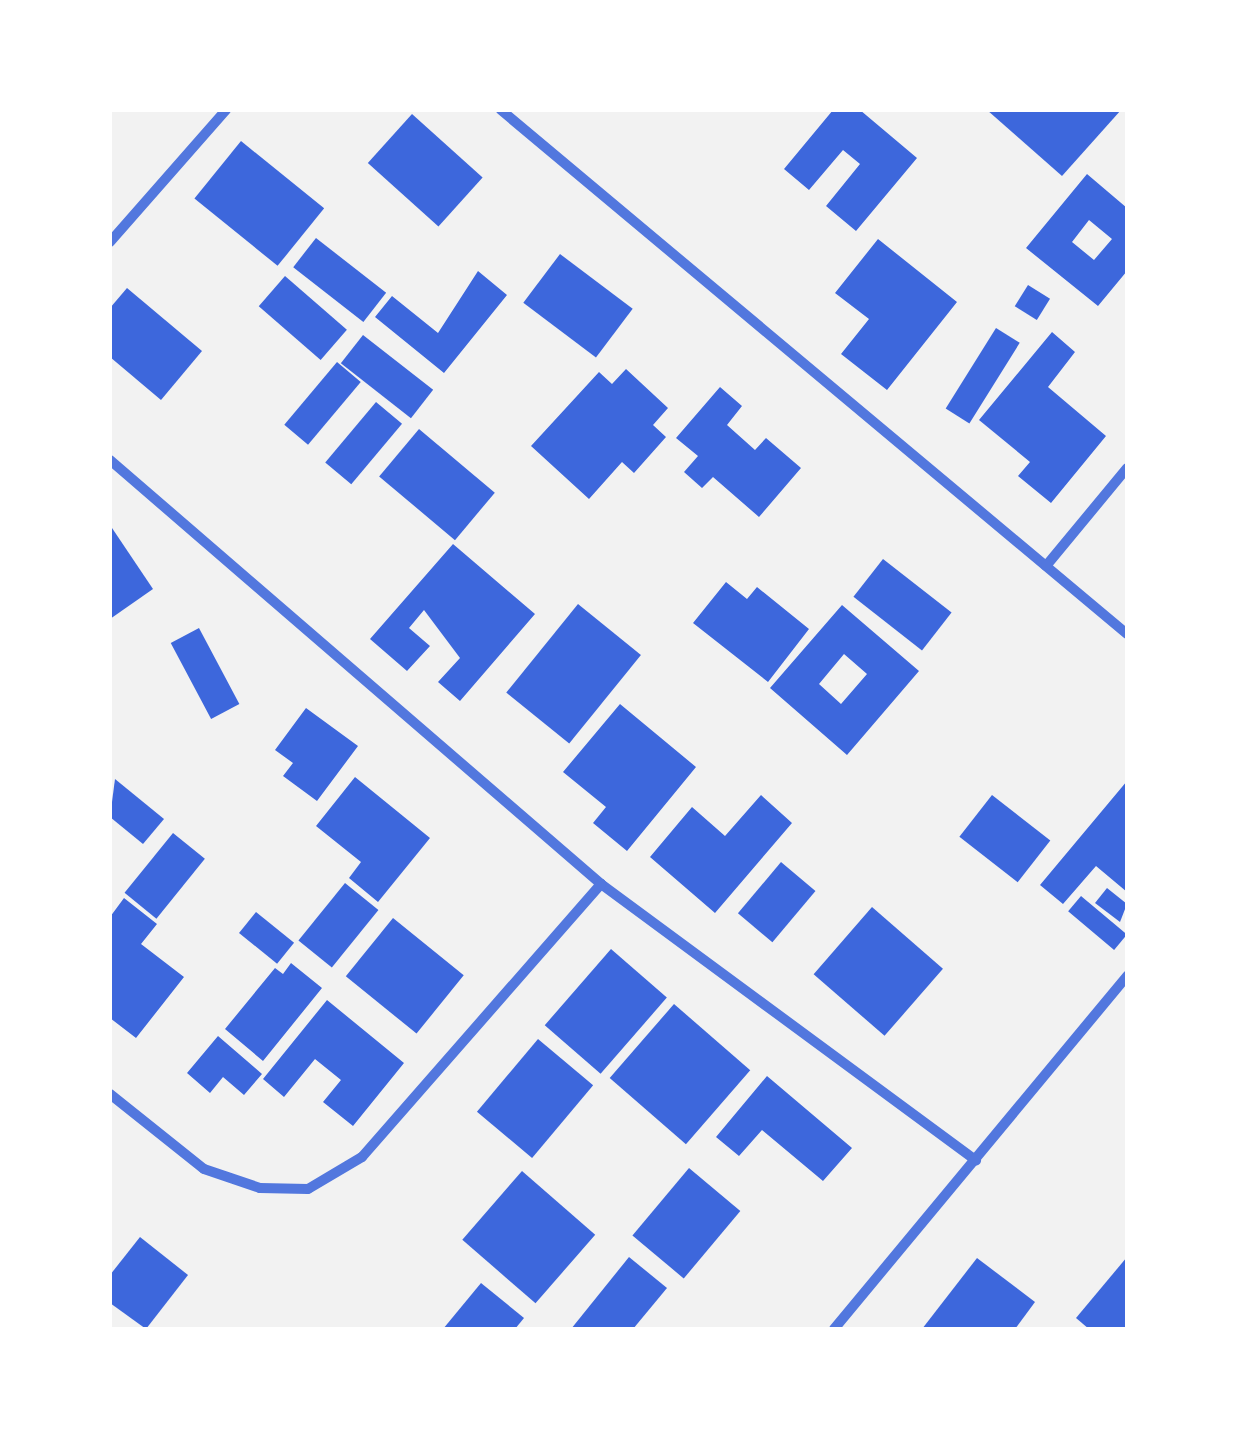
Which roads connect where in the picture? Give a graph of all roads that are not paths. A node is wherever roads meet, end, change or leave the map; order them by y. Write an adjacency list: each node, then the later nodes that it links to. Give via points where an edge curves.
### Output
1 (226, 110): 3 (street)
2 (501, 110): 6 (street)
3 (110, 242)
4 (110, 460): 8 (street)
5 (1127, 468): 6 (street)
6 (1046, 566): 7 (street)
7 (1127, 634)
8 (601, 884): 10 (street, via 362,1157 308,1189 260,1188 204,1170); 11 (street)
9 (1127, 976): 11 (street)
10 (110, 1094)
11 (976, 1160): 12 (street)
12 (834, 1329)

